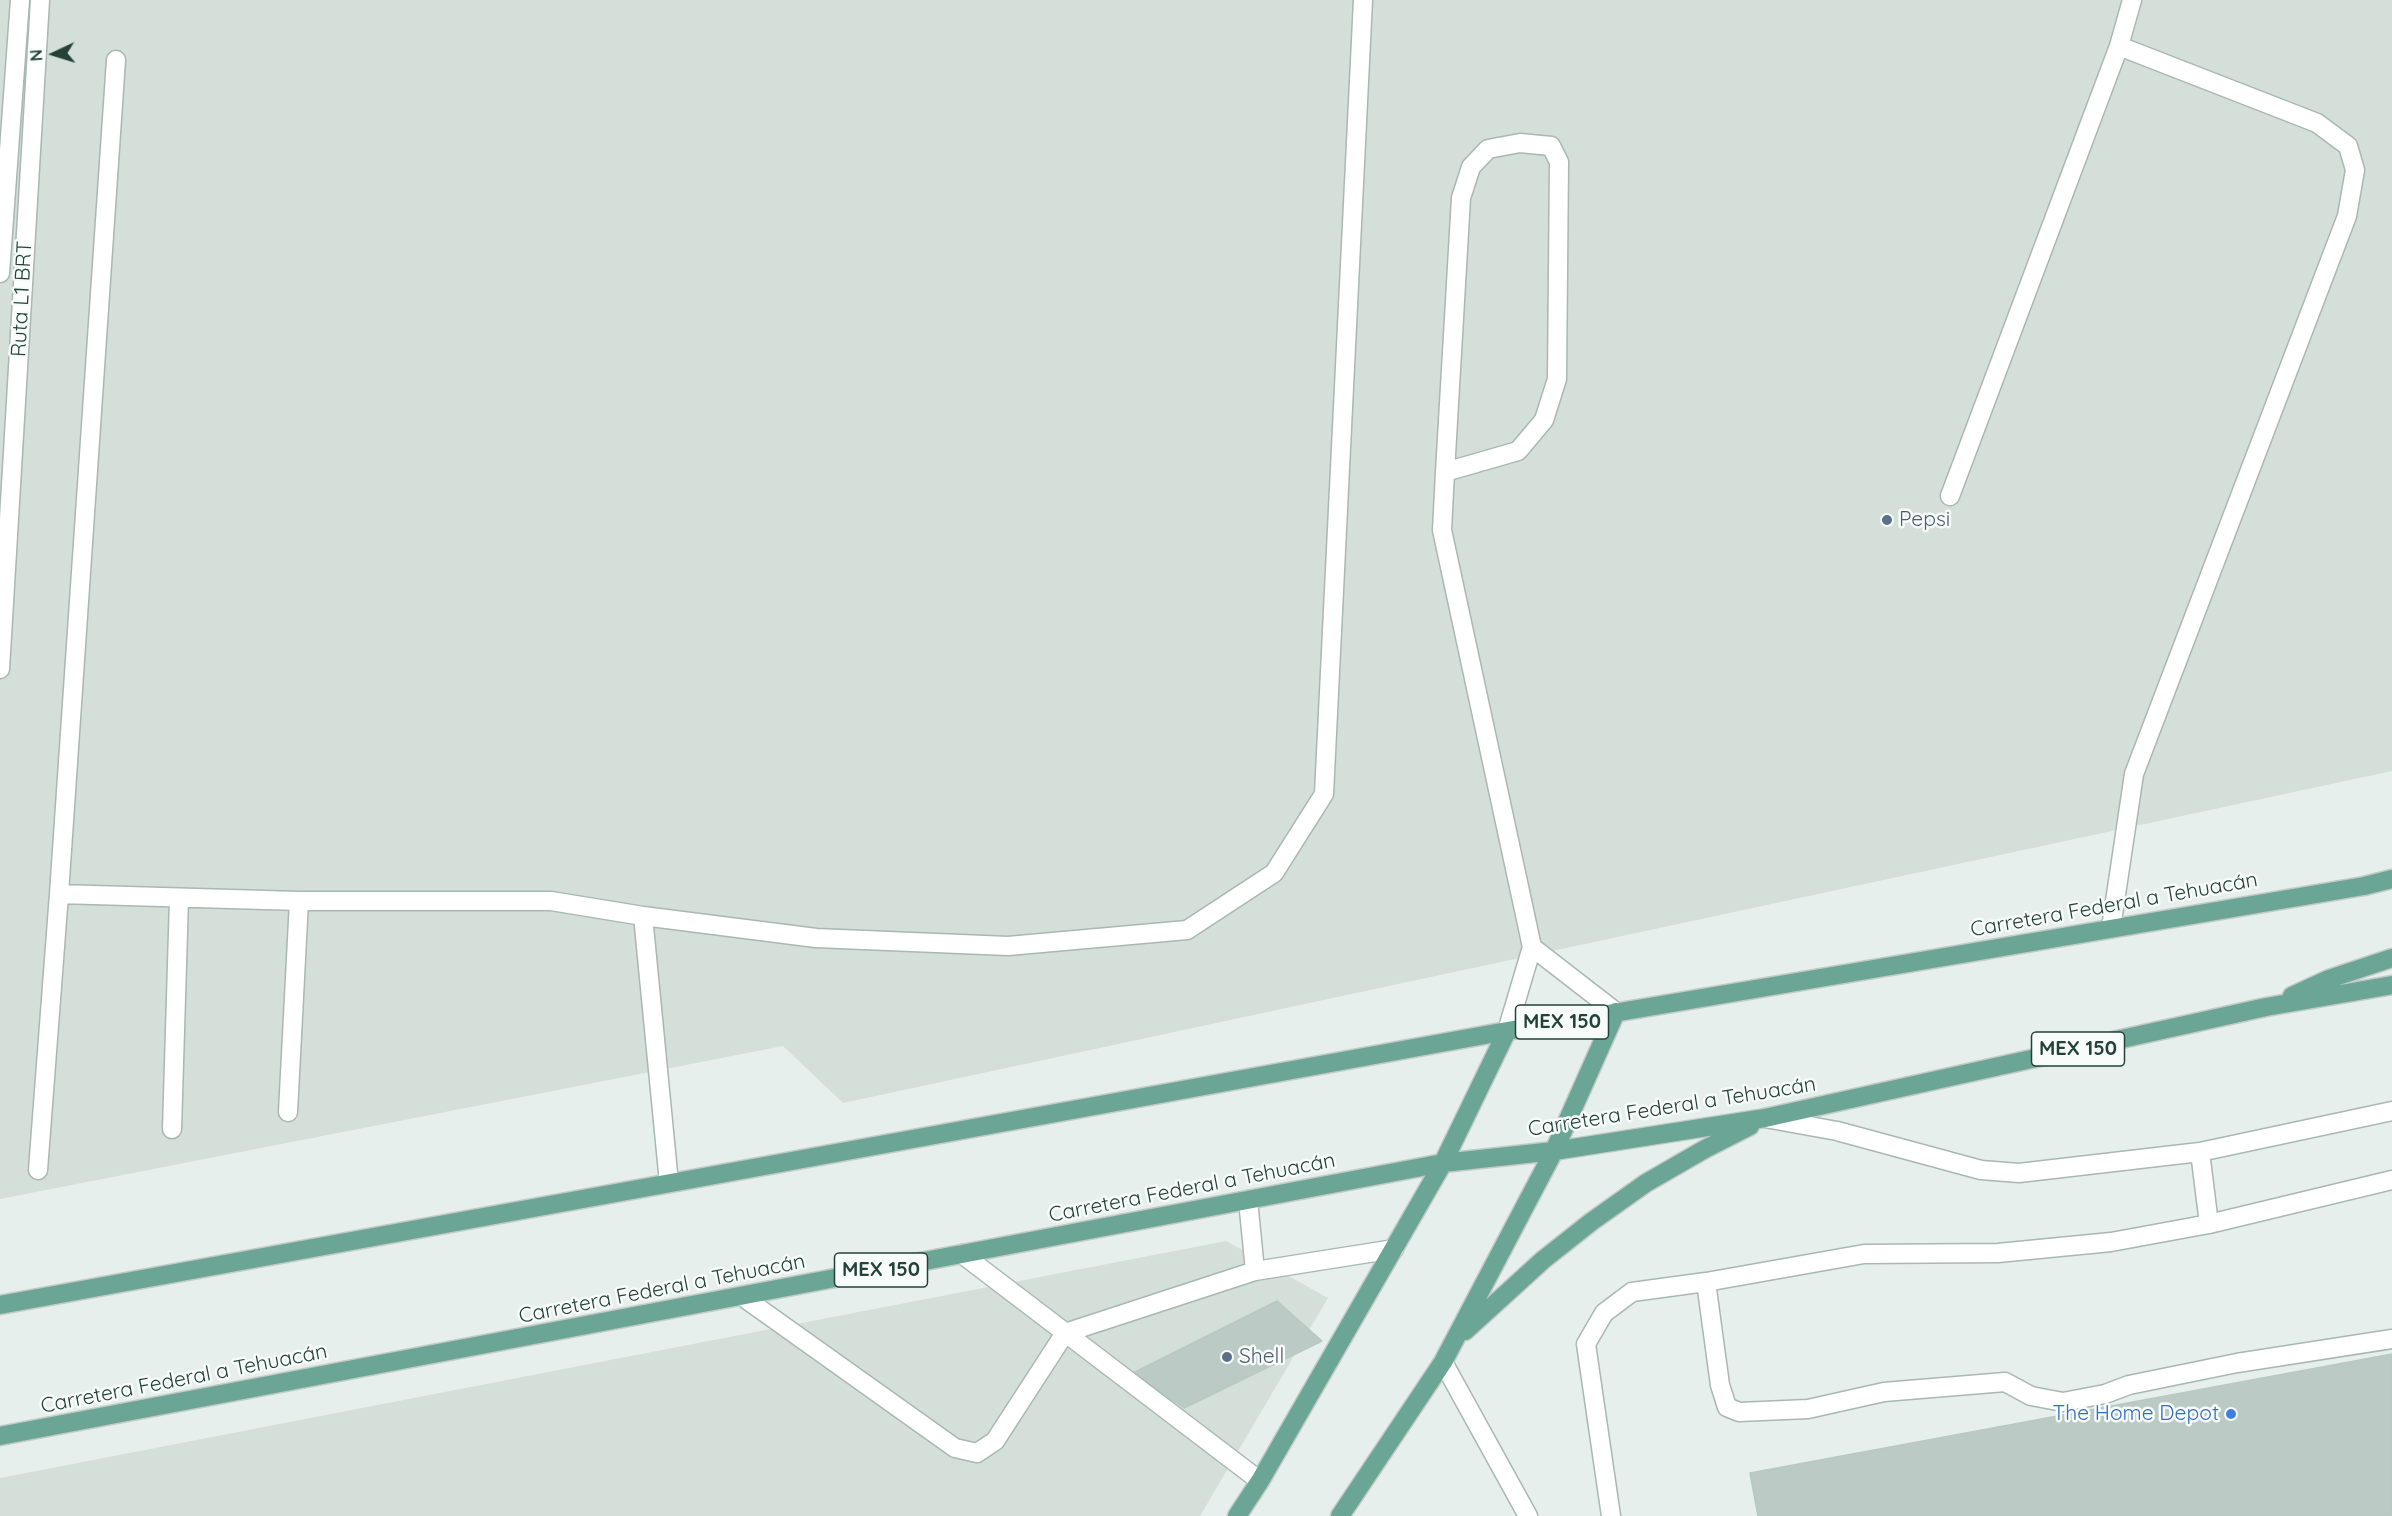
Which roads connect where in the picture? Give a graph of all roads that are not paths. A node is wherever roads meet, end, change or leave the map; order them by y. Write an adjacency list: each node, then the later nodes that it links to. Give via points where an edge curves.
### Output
1 (20, 0): 7 (lane, Ruta L1 BRT)
2 (40, 0): 10 (lane, Ruta L1 BRT)
3 (1363, 0): 15 (lane, via 1324,794 1274,873 1187,930 1008,946 816,938)
4 (2132, 0): 5 (lane)
5 (2119, 46): 9 (lane); 16 (lane, via 2317,123 2348,146 2355,170 2347,216 2134,774)
6 (116, 60): 12 (lane)
7 (0, 273)
8 (1445, 472): 8 (lane, via 1518,451 1544,420 1557,379 1559,162 1551,146 1520,142 1488,149 1471,167 1461,198); 17 (lane, via 1442,530)
9 (1950, 496)
10 (0, 669)
11 (2392, 879): 16 (main road, Carretera Federal a Tehuacán / MEX 150)
12 (59, 894): 13 (lane); 30 (lane)
13 (179, 899): 14 (lane); 26 (lane)
14 (299, 901): 15 (lane, via 551,901); 24 (lane)
15 (643, 916): 32 (lane)
16 (2111, 928): 21 (main road, Carretera Federal a Tehuacán / MEX 150)
17 (1532, 947): 21 (lane); 22 (lane)
18 (2392, 958): 20 (main road)
19 (2392, 985): 20 (main road, Carretera Federal a Tehuacán / MEX 150)
20 (2266, 1007): 25 (main road, Carretera Federal a Tehuacán / MEX 150)
21 (1616, 1012): 22 (main road, Carretera Federal a Tehuacán / MEX 150); 27 (main road)
22 (1507, 1032): 29 (main road); 32 (main road, Carretera Federal a Tehuacán / MEX 150)
23 (2392, 1111): 28 (lane)
24 (288, 1112)
25 (1765, 1118): 27 (main road, Carretera Federal a Tehuacán / MEX 150); 28 (lane, via 1837,1131 1996,1172 2019,1173); 43 (main road, via 1646,1183 1591,1222 1497,1300 1454,1343)
26 (172, 1129)
27 (1554, 1151): 29 (main road, Carretera Federal a Tehuacán / MEX 150); 43 (main road)
28 (2200, 1152): 34 (lane)
29 (1443, 1163): 33 (main road, Carretera Federal a Tehuacán / MEX 150); 35 (main road)
30 (39, 1170)
31 (2392, 1180): 34 (lane)
32 (669, 1183): 40 (main road, Carretera Federal a Tehuacán / MEX 150)
33 (1248, 1200): 36 (main road, Carretera Federal a Tehuacán / MEX 150); 37 (lane)
34 (2209, 1224): 38 (lane, via 2111,1242 1998,1253 1863,1254)
35 (1394, 1249): 37 (lane); 45 (main road)
36 (962, 1254): 39 (main road, Carretera Federal a Tehuacán / MEX 150); 41 (lane)
37 (1255, 1271): 41 (lane)
38 (1706, 1282): 42 (lane, via 1720,1385 1727,1407 1739,1412 1808,1409 1884,1392 2005,1382 2031,1396 2063,1402 2237,1363); 49 (lane, via 1632,1292 1604,1313 1586,1344)
39 (743, 1297): 41 (lane, via 955,1448 977,1453 995,1441); 44 (main road, Carretera Federal a Tehuacán / MEX 150)
40 (0, 1305)
41 (1065, 1333): 45 (lane)
42 (2392, 1339)
43 (1443, 1362): 46 (main road); 48 (lane)
44 (0, 1437)
45 (1260, 1481): 47 (main road)
46 (1346, 1513)
47 (1237, 1516)
48 (1528, 1516)
49 (1611, 1516)

